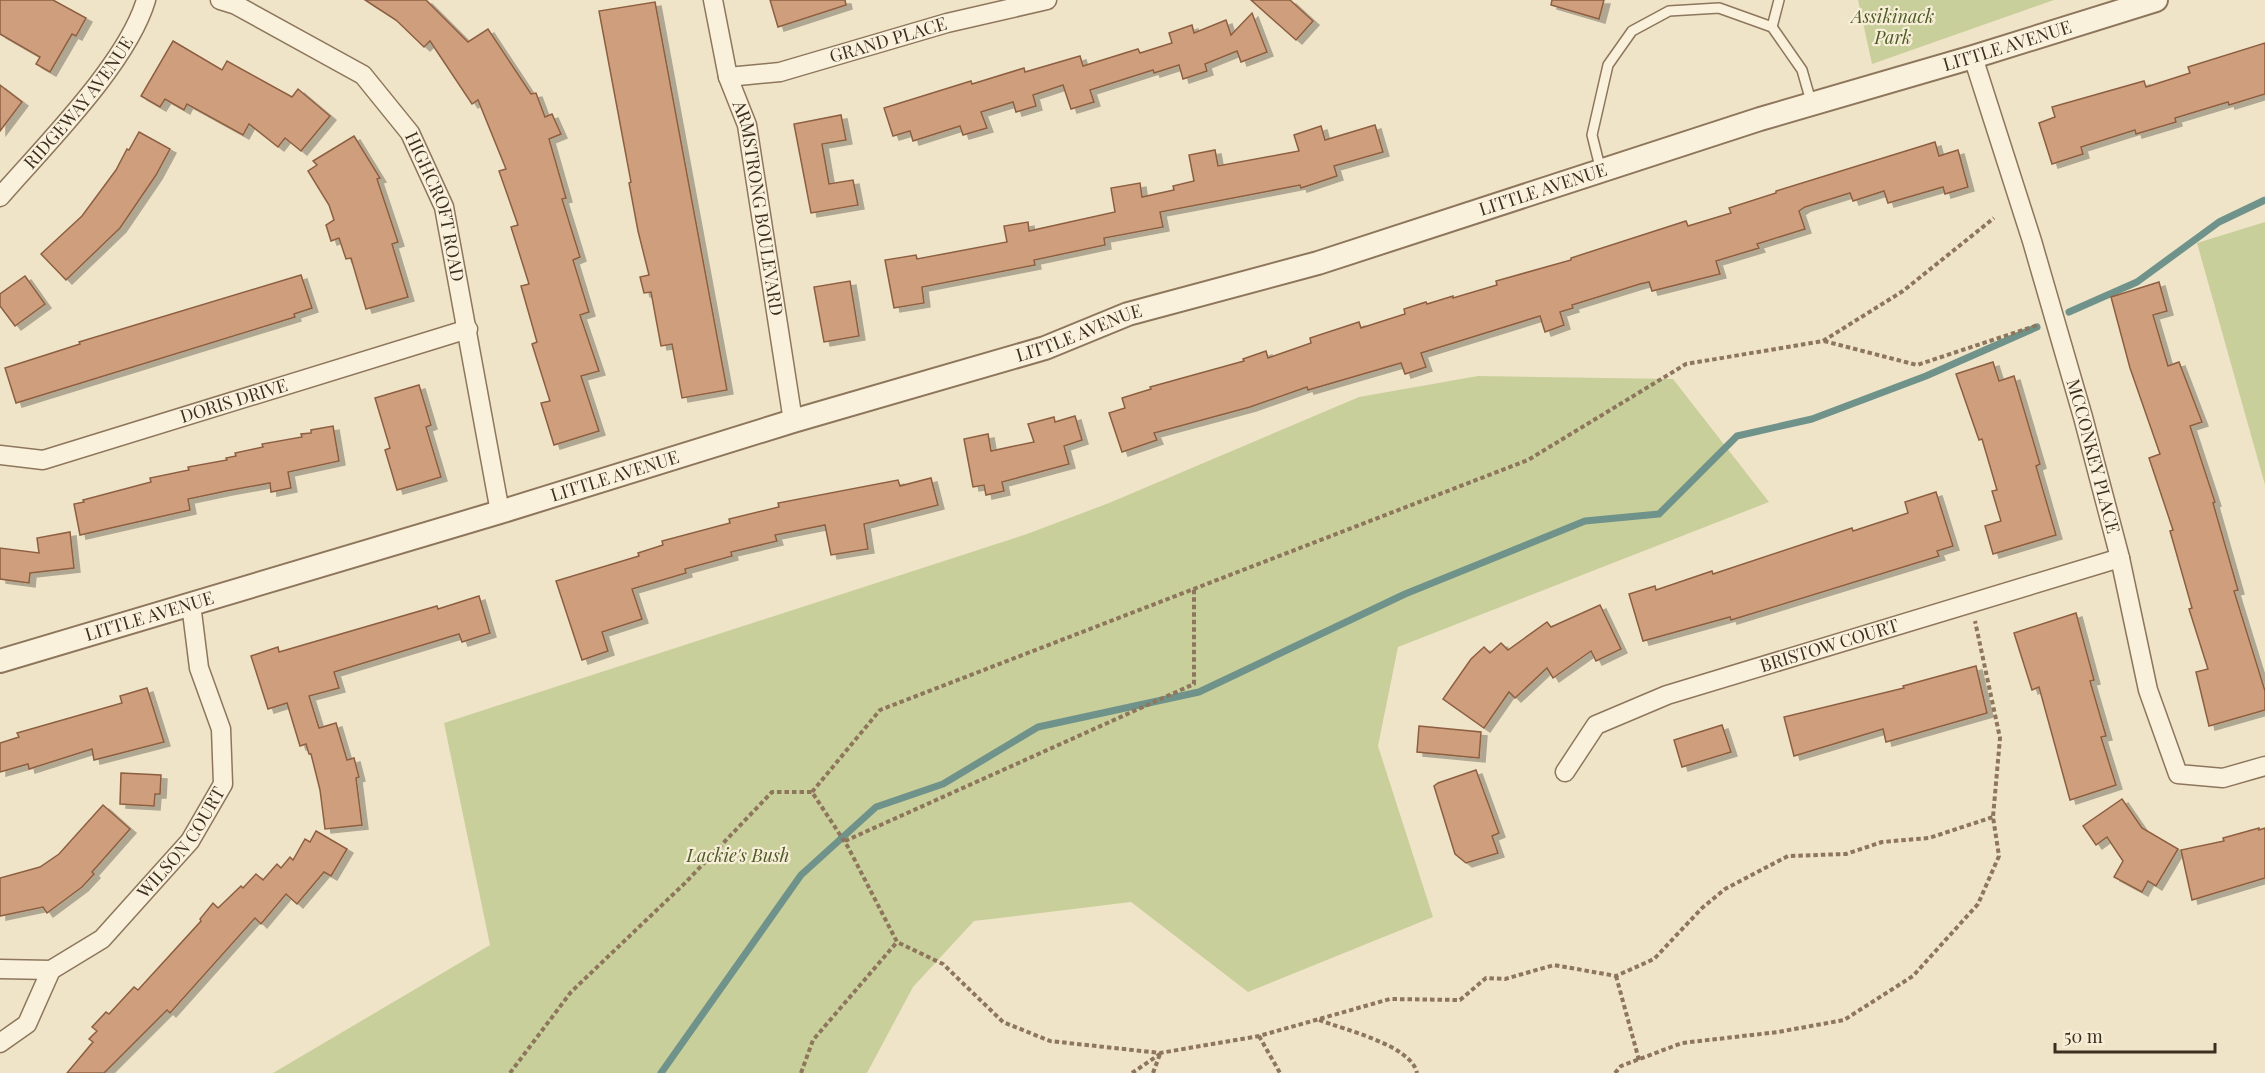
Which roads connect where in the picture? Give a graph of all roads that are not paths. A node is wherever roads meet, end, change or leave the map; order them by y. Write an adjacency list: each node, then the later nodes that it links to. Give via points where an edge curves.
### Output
1 (146, 0): 13 (street, RIDGEWAY AVENUE, via 140,23 100,80)
2 (220, 0): 14 (street, HIGHCROFT ROAD, via 236,5 363,75 410,133 444,207)
3 (712, 0): 10 (street, ARMSTRONG BOULEVARD)
4 (1047, 0): 10 (street, GRAND PLACE, via 947,23 780,72)
5 (1779, 0): 8 (lane)
6 (2156, 0): 9 (street, LITTLE AVENUE)
7 (1720, 4): 8 (lane); 12 (lane, via 1669,11 1632,31 1608,64 1592,135)
8 (1772, 27): 11 (lane, via 1802,70)
9 (1973, 57): 11 (street, LITTLE AVENUE); 18 (street, MCCONKEY PLACE, via 2032,242)
10 (728, 77): 15 (street, ARMSTRONG BOULEVARD, via 747,125)
11 (1812, 105): 12 (street, LITTLE AVENUE)
12 (1601, 171): 15 (street, LITTLE AVENUE, via 1318,263 1128,314 1044,348)
13 (0, 197)
14 (468, 329): 16 (street, DORIS DRIVE, via 43,460); 17 (street, HIGHCROFT ROAD)
15 (793, 421): 17 (street, LITTLE AVENUE)
16 (0, 455)
17 (500, 512): 19 (street, LITTLE AVENUE)
18 (2120, 558): 21 (street, MCCONKEY PLACE, via 2148,690 2178,774 2223,778); 22 (street, BRISTOW COURT, via 1667,695 1596,725)
19 (191, 603): 20 (street, LITTLE AVENUE); 24 (street, WILSON COURT, via 200,668 221,729 224,784 190,841 102,939)
20 (0, 661)
21 (2265, 766)
22 (1565, 772)
23 (0, 969): 24 (street)
24 (51, 970): 25 (street, via 27,1024)
25 (0, 1043)

